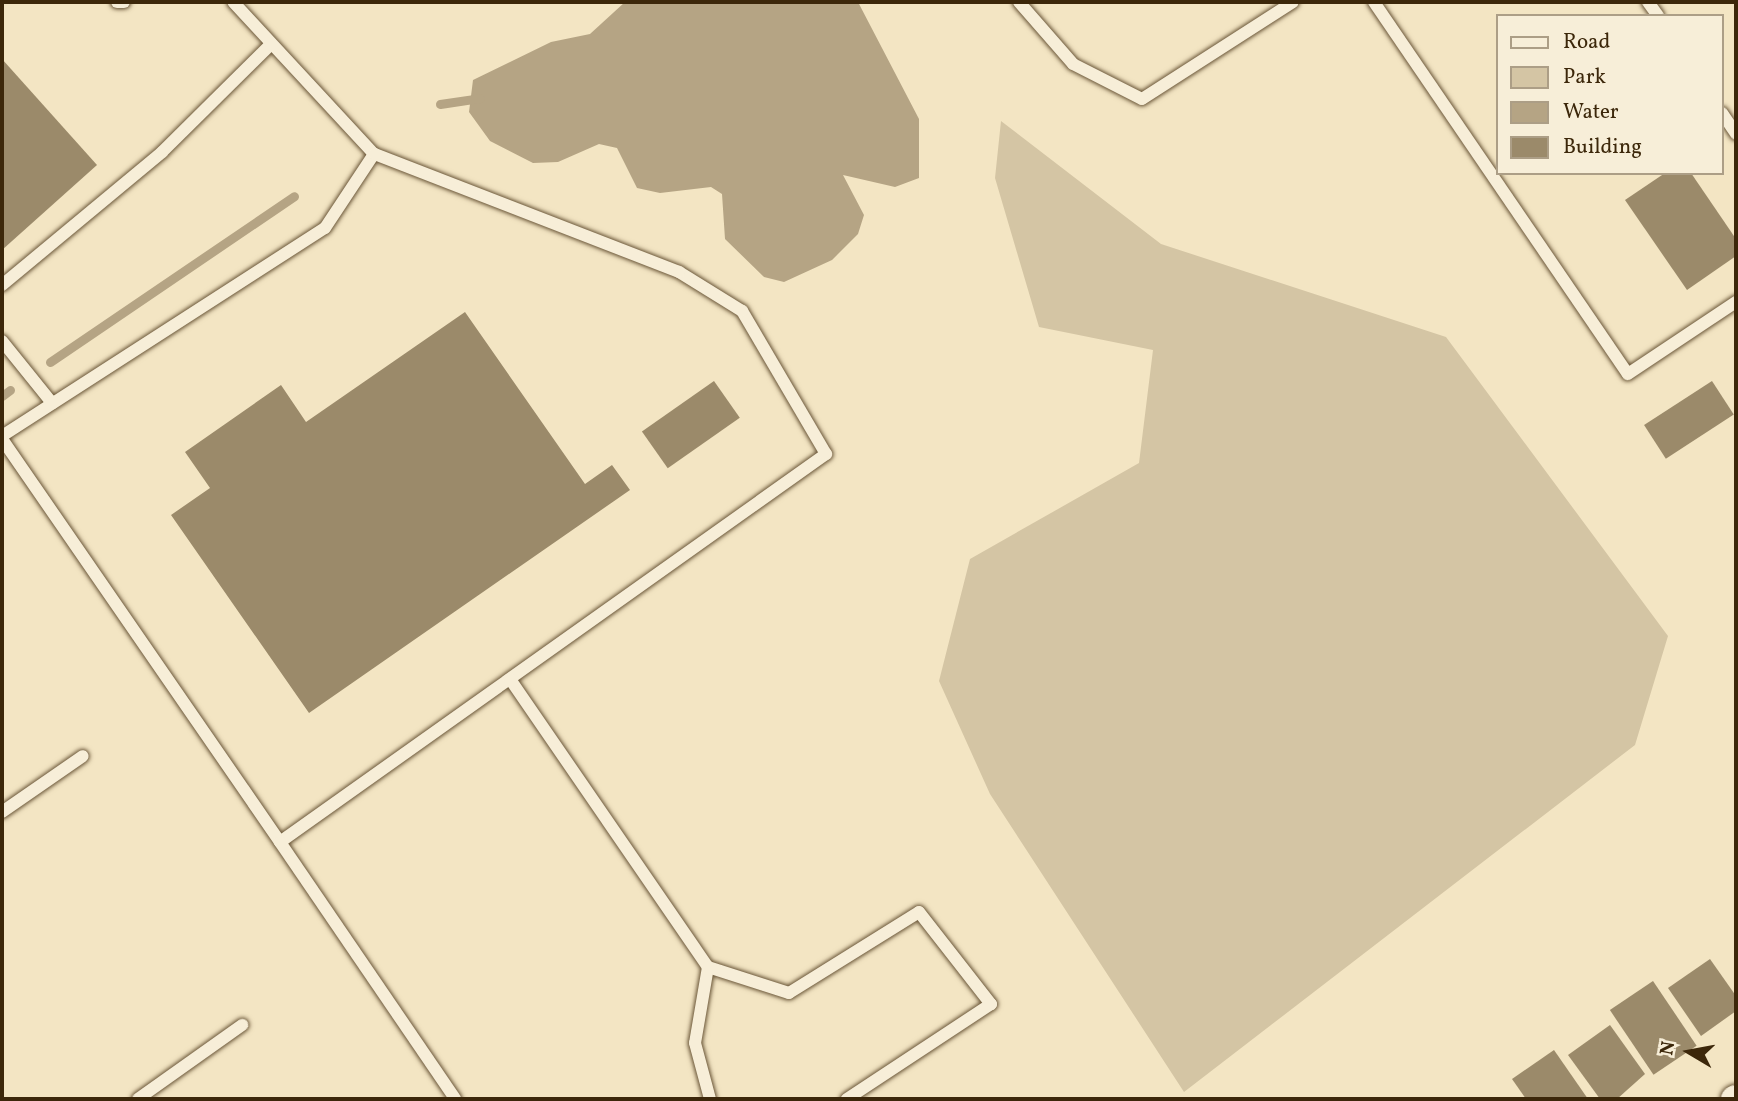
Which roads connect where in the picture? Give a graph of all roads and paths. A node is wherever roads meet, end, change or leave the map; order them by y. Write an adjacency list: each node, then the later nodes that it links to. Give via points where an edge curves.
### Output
1 (117, 2): 2 (lane)
2 (124, 2)
3 (233, 2): 7 (lane)
4 (1019, 2): 5 (lane, via 1073,64 1142,99)
5 (1293, 2)
6 (1374, 2): 12 (lane, via 1628,374)
7 (270, 45): 10 (lane); 11 (lane, via 162,152)
8 (1724, 116): 9 (lane)
9 (1736, 134)
10 (374, 154): 14 (lane, via 325,228); 16 (lane, via 679,272 742,311 826,454)
11 (2, 285)
12 (1736, 302)
13 (2, 341): 14 (lane)
14 (52, 403): 15 (lane)
15 (2, 438): 19 (lane)
16 (510, 679): 19 (lane); 20 (lane)
17 (83, 756): 18 (lane)
18 (2, 812)
19 (280, 842): 23 (lane)
20 (708, 967): 24 (lane, via 695,1043); 25 (lane, via 789,993 919,912 991,1004)
21 (242, 1025): 22 (lane)
22 (138, 1099)
23 (455, 1099)
24 (710, 1099)
25 (847, 1099)

